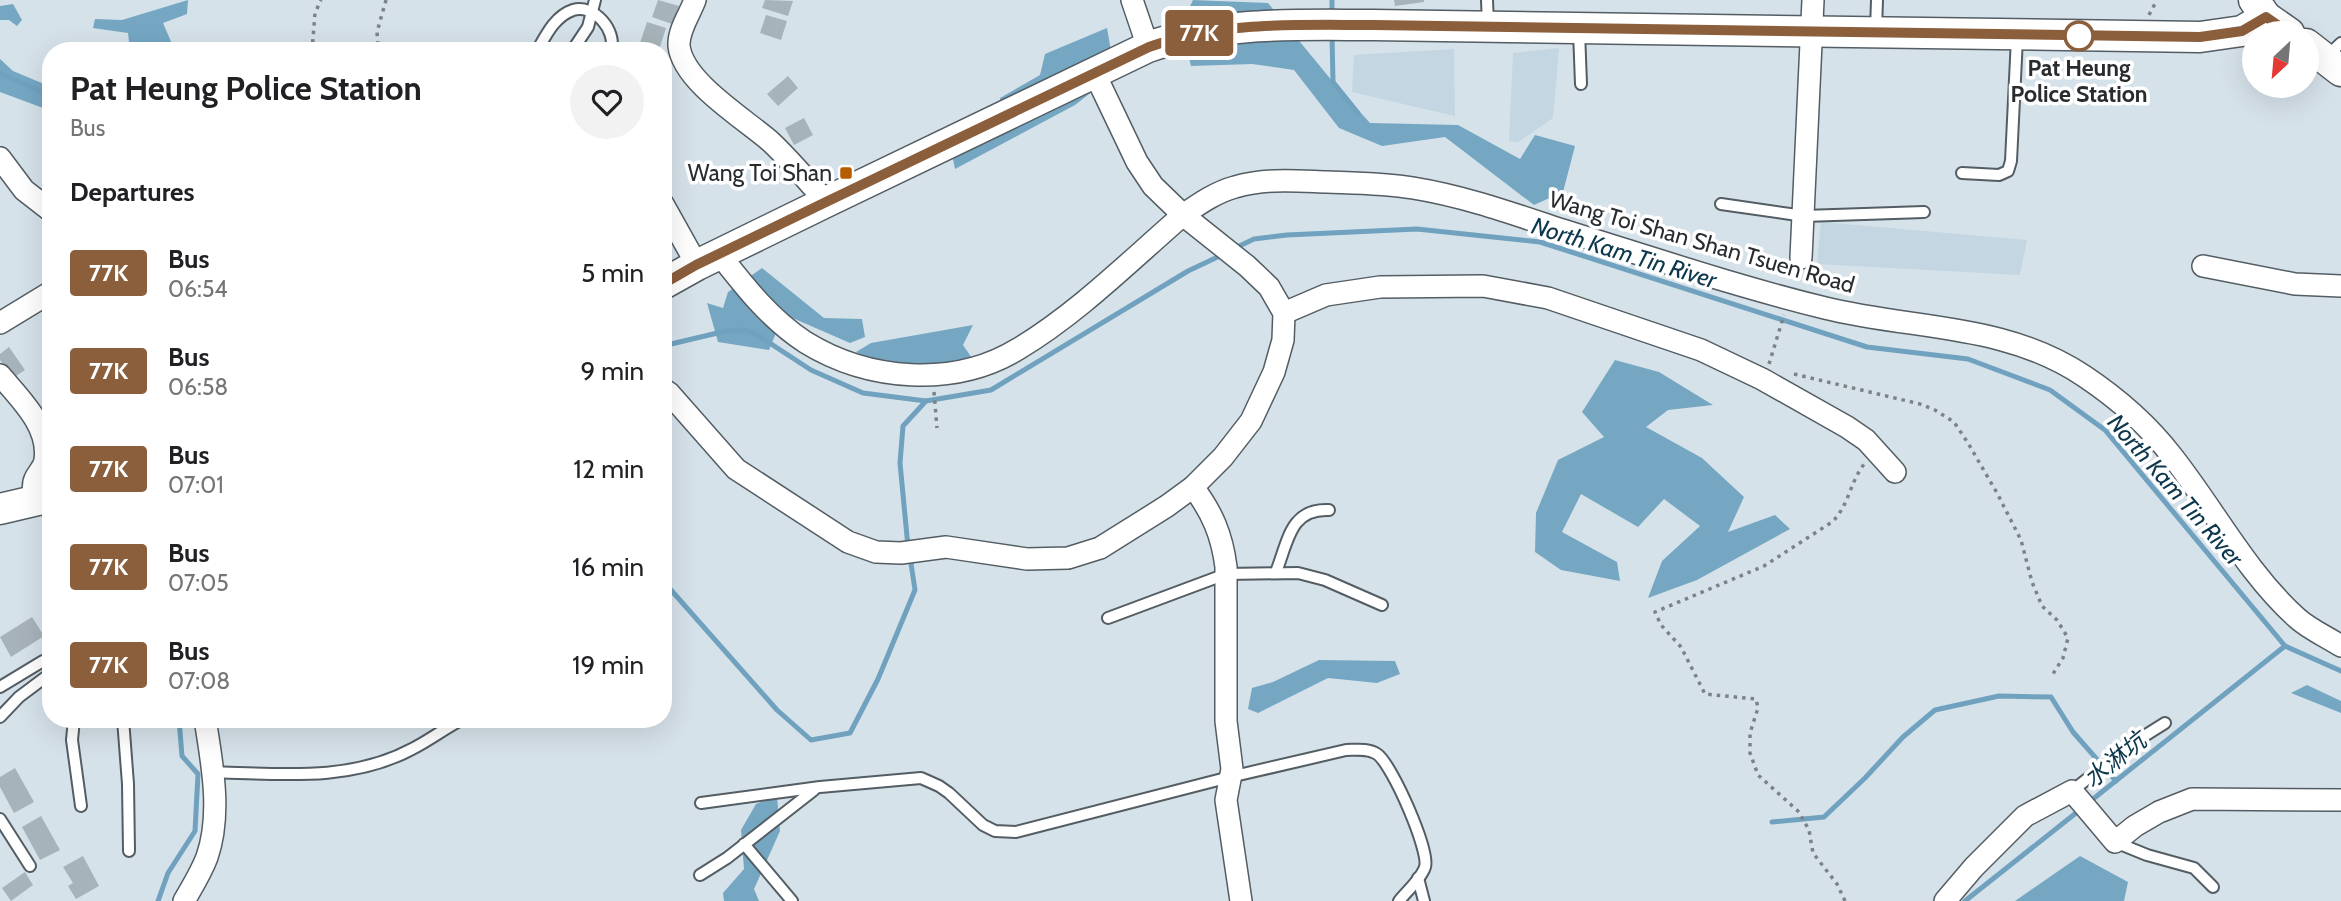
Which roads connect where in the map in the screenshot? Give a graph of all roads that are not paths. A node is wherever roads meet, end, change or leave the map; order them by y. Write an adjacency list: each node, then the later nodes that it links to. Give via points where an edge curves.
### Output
1 (595, 0): 7 (lane)
2 (695, 0): 21 (street, via 679,39 685,64 771,142)
3 (1132, 0): 16 (street)
4 (1813, 0): 10 (street)
5 (1877, 0): 11 (lane)
6 (1488, 13): 9 (main road); 16 (main road, via 1203,32)
7 (592, 14): 13 (lane, via 577,9 562,16); 14 (lane); 15 (lane, via 612,33)
8 (2270, 17): 12 (main road, via 2242,31 2207,36)
9 (1579, 28): 10 (main road); 18 (lane)
10 (1813, 32): 11 (main road); 27 (street)
11 (1876, 33): 12 (main road)
12 (2017, 35): 20 (lane, via 2008,171 1999,175)
13 (543, 42)
14 (578, 42)
15 (613, 42)
16 (1149, 47): 17 (main road)
17 (1094, 72): 21 (main road); 26 (street, via 1143,173)
18 (1581, 84)
19 (0, 158): 22 (street, via 24,190)
20 (1962, 173)
21 (826, 202): 29 (main road)
22 (42, 204)
23 (1721, 204): 27 (lane)
24 (1924, 212): 27 (lane)
25 (672, 215): 29 (street, Wang Toi Shan Shan Tsuen Road)
26 (1183, 215): 29 (street, Wang Toi Shan Shan Tsuen Road, via 1018,349 992,363 934,376 877,370 804,341); 34 (street, via 1247,265 1269,287); 50 (street, Wang Toi Shan Shan Tsuen Road, via 1227,189 1258,183 1286,180 1405,186 1464,199 1826,308 2006,339 2080,373 2137,418 2172,455 2275,596 2299,620)
27 (1804, 216): 28 (street)
28 (1801, 258)
29 (708, 260): 31 (main road)
30 (2203, 265): 32 (street, via 2295,284)
31 (672, 279)
32 (2341, 286)
33 (42, 297): 35 (street)
34 (1284, 313): 40 (street, via 1326,295 1380,288 1483,286 1548,298 1700,350 1762,379 1847,427); 41 (street, via 1283,340 1263,399 1241,437)
35 (0, 323)
36 (0, 375): 38 (street, via 36,420)
37 (672, 396): 41 (street, via 736,469 848,542 876,552 960,548 1027,559 1068,558 1100,548)
38 (42, 435)
39 (42, 467): 42 (street, via 33,482)
40 (1895, 472)
41 (1193, 487): 47 (street, via 1216,524)
42 (42, 496)
43 (42, 498): 44 (main road)
44 (0, 509)
45 (1329, 510): 46 (lane, via 1301,516)
46 (1276, 572): 47 (lane); 48 (lane, via 1325,580)
47 (1226, 574): 49 (lane); 61 (street)
48 (1382, 605)
49 (1108, 618)
50 (2341, 646)
51 (42, 662): 53 (lane)
52 (42, 679): 54 (lane)
53 (0, 687)
54 (0, 718)
55 (2165, 723): 63 (lane)
56 (73, 728): 66 (lane)
57 (124, 728): 70 (lane)
58 (206, 728): 60 (street)
59 (448, 728): 60 (lane, via 412,750 363,768 309,775)
60 (212, 772): 75 (street, via 212,832 207,856)
61 (1230, 777): 62 (lane, via 1016,832 983,825 949,793 921,778); 73 (lane, via 1346,750 1379,755 1401,790 1426,857); 77 (street, via 1226,800)
62 (820, 787): 65 (lane); 69 (lane)
63 (2072, 791): 68 (street); 80 (street, via 2025,816)
64 (2341, 800): 68 (street, via 2192,799 2143,821)
65 (701, 803)
66 (81, 806)
67 (0, 819): 71 (lane)
68 (2115, 842): 74 (lane, via 2194,868)
69 (744, 844): 72 (lane); 76 (lane)
70 (129, 851)
71 (30, 866)
72 (700, 875)
73 (1418, 878): 78 (lane); 79 (lane)
74 (2213, 887)
75 (184, 901)
76 (792, 901)
77 (1241, 901)
78 (1399, 901)
79 (1424, 901)
80 (1945, 901)

